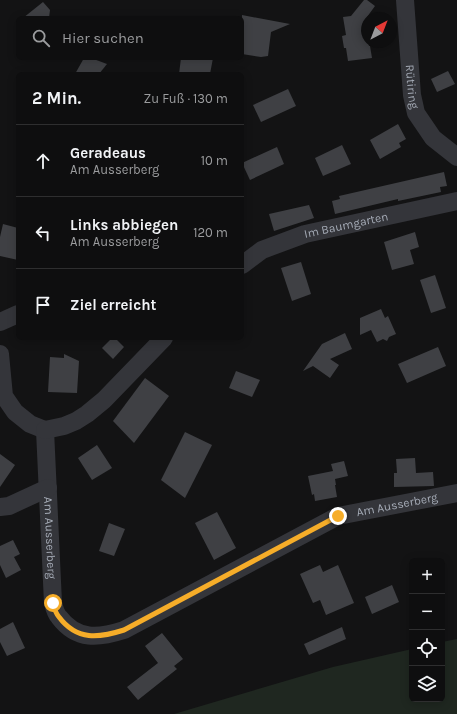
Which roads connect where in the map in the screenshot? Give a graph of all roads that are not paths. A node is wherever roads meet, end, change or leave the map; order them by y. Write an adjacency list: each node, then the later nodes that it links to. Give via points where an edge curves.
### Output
1 (405, 0): 2 (street, Rütiring, via 412,95 416,112 433,138)
2 (457, 157)
3 (457, 201): 4 (street, Im Baumgarten, via 305,234 262,250)
4 (244, 264)
5 (16, 315): 6 (street)
6 (0, 322)
7 (162, 340): 9 (street, via 87,414 64,426)
8 (0, 354): 9 (street, via 4,396 15,412 30,424)
9 (45, 430): 10 (street, Am Ausserberg)
10 (48, 488): 11 (street, Am Ausserberg, via 53,603 58,617 70,629 87,636 106,636 124,630 338,516); 12 (street)
11 (457, 493)
12 (0, 508)

